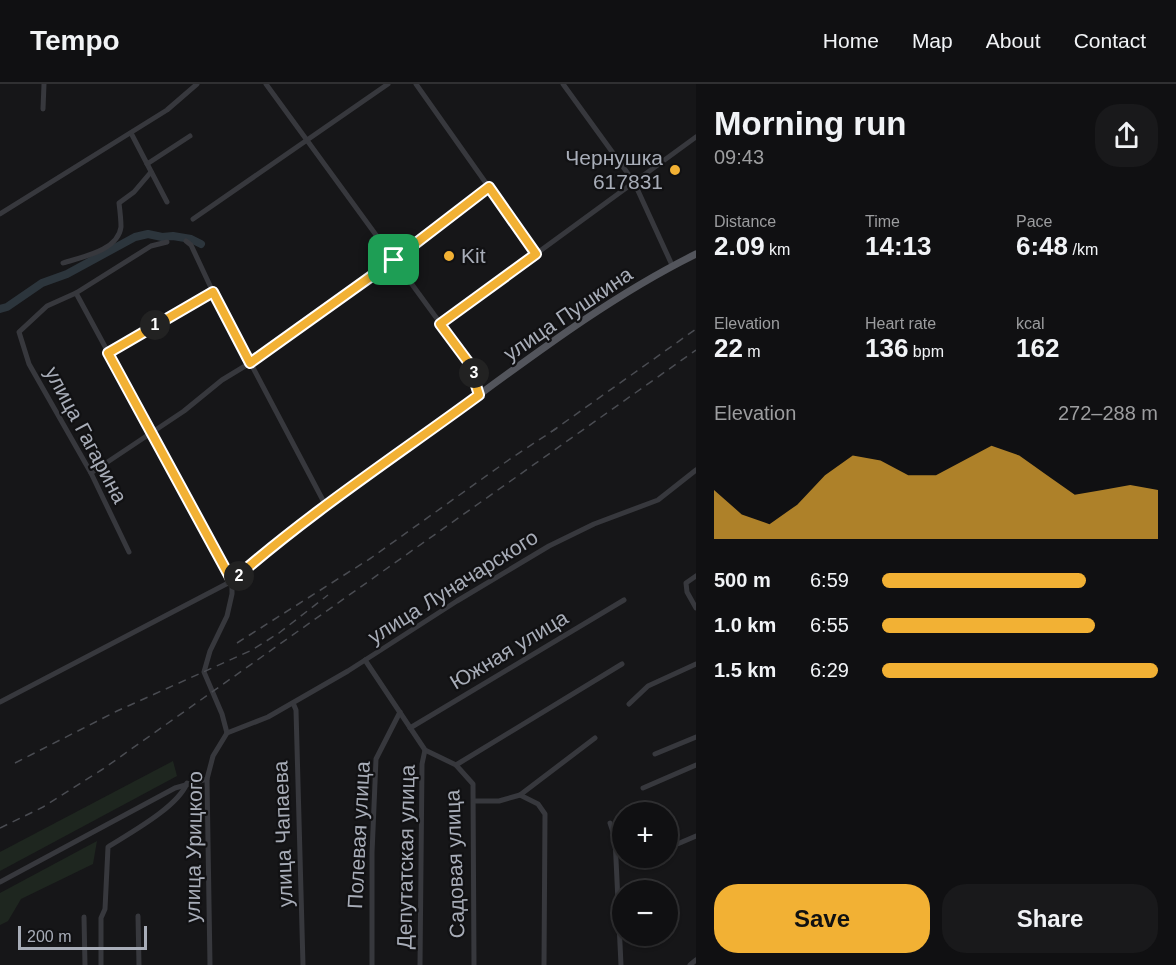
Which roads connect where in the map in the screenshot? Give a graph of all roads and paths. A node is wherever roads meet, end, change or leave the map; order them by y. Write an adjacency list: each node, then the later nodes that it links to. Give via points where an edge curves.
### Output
1 (44, 84): 7 (street)
2 (197, 84): 8 (street)
3 (266, 84): 11 (street)
4 (388, 84): 11 (street)
5 (416, 84): 15 (street)
6 (563, 84): 14 (street)
7 (43, 110)
8 (131, 133): 12 (street); 17 (street)
9 (190, 136): 12 (street)
10 (696, 137): 14 (street)
11 (308, 141): 18 (street); 23 (street)
12 (147, 164): 13 (street)
13 (151, 172): 16 (street); 24 (street, via 119,203 121,229 114,241 101,250)
14 (634, 182): 21 (street); 25 (street)
15 (489, 187): 21 (street); 23 (street)
16 (167, 202)
17 (1, 211)
18 (193, 219)
19 (186, 241): 26 (street)
20 (167, 242): 27 (street, via 145,250)
21 (536, 254): 28 (street)
22 (696, 254): 25 (main road, улица Пушкина)
23 (394, 260): 28 (street); 30 (street)
24 (63, 263)
25 (672, 266): 31 (main road, улица Пушкина, via 596,312)
26 (213, 292): 29 (street); 30 (street)
27 (76, 293): 29 (street); 34 (street, улица Гагарина, via 47,306 19,332 29,364)
28 (440, 324): 31 (street, via 469,363)
29 (108, 353): 32 (street)
30 (250, 363): 32 (street); 35 (street)
31 (479, 395): 35 (main road, улица Пушкина)
32 (152, 434): 34 (street); 38 (street)
33 (696, 470): 41 (street, улица Луначарского, via 658,500 549,546)
34 (91, 473): 36 (street, улица Гагарина)
35 (326, 506): 38 (main road, улица Пушкина)
36 (129, 552)
37 (696, 576): 40 (street, via 686,583)
38 (232, 581): 44 (street); 49 (street, via 227,616 204,672)
39 (624, 600): 48 (street, Южная улица)
40 (696, 608)
41 (365, 660): 45 (street, улица Луначарского); 47 (street)
42 (622, 664): 54 (street)
43 (696, 664): 46 (street, via 648,686)
44 (0, 702)
45 (293, 703): 49 (street, улица Луначарского); 72 (street, улица Чапаева)
46 (629, 704)
47 (400, 712): 48 (street); 73 (street, Полевая улица, via 376,759)
48 (410, 728): 52 (street)
49 (227, 733): 56 (street, улица Урицкого, via 213,756)
50 (696, 737): 53 (street)
51 (595, 738): 59 (street)
52 (425, 750): 54 (street, Садовая улица); 74 (street, Депутатская улица)
53 (655, 754)
54 (456, 765): 60 (street, Садовая улица, via 472,784)
55 (696, 765): 58 (street)
56 (207, 779): 57 (street); 71 (street, улица Урицкого)
57 (187, 783): 64 (street); 69 (street, via 179,797 108,847 105,909 100,918)
58 (643, 788)
59 (520, 795): 60 (street, via 499,801); 76 (street, via 538,804 545,814)
60 (474, 801): 75 (street, Садовая улица)
61 (610, 823): 77 (street, via 615,838)
62 (696, 836): 63 (street)
63 (678, 844)
64 (0, 882)
65 (138, 916): 70 (street)
66 (84, 917): 68 (street)
67 (696, 960): 78 (street)
68 (85, 965)
69 (101, 965)
70 (139, 965)
71 (210, 965)
72 (303, 965)
73 (372, 965)
74 (420, 965)
75 (474, 965)
76 (544, 965)
77 (621, 965)
78 (691, 965)

